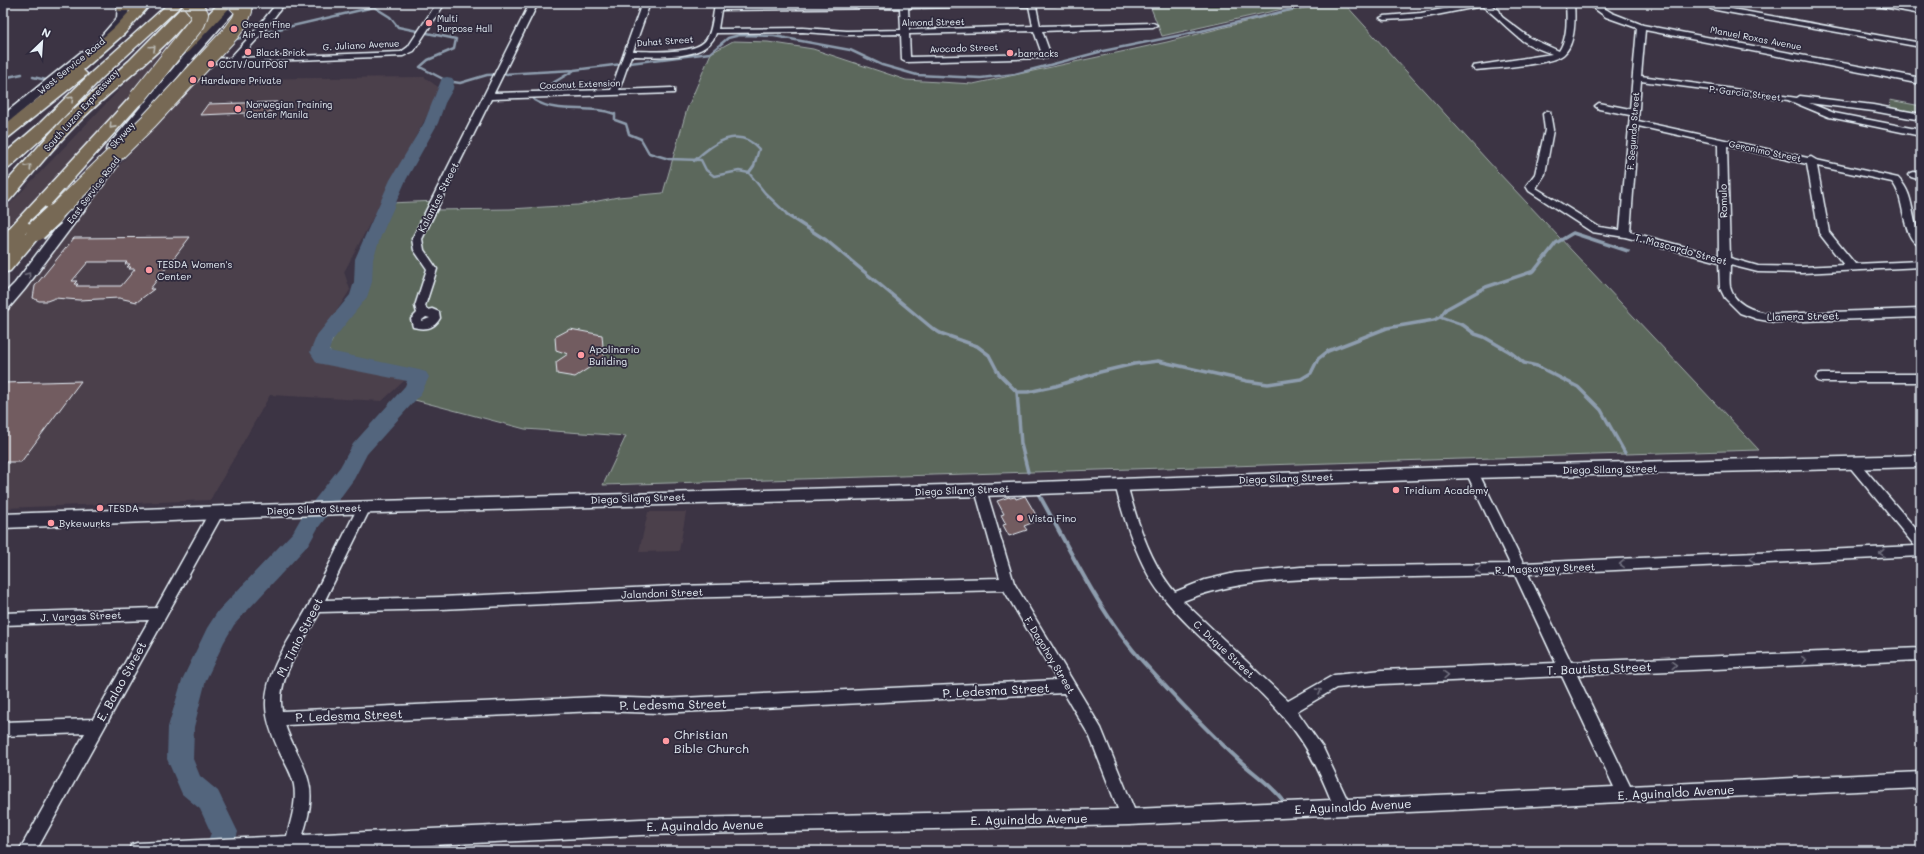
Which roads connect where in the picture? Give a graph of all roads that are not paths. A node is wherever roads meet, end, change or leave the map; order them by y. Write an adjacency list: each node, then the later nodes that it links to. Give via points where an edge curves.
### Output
1 (162, 3): 45 (highway)
2 (177, 3): 26 (highway, South Luzon Expressway)
3 (192, 3): 43 (highway, bridge, via 200,14 197,23); 50 (highway, one-way to 3, via 160,42)
4 (227, 3): 43 (highway, Skyway, bridge)
5 (237, 3): 36 (main road, East Service Road); 59 (highway, bridge, via 244,11 243,16 170,101)
6 (241, 3): 59 (highway, Skyway, bridge)
7 (248, 3): 36 (main road, East Service Road)
8 (281, 3): 34 (street)
9 (440, 3): 34 (street, G. Juliano Avenue, via 408,51 398,54)
10 (534, 3): 42 (street, Kalantas Street)
11 (646, 3): 35 (street)
12 (1032, 3): 13 (street); 22 (street); 29 (street)
13 (1056, 3)
14 (1482, 3): 23 (street); 25 (street, via 1438,13)
15 (1500, 3): 23 (street)
16 (1570, 3): 33 (street, via 1565,49)
17 (1591, 3): 28 (street, Manuel Roxas Avenue, via 1609,14)
18 (1709, 3): 32 (street, via 1714,7 1732,11)
19 (1872, 3): 24 (street)
20 (123, 5): 45 (highway, via 141,7 120,30 60,83); 51 (main road, West Service Road, via 125,14 113,30)
21 (718, 5): 22 (street); 30 (street, Duhat Street)
22 (904, 5): 31 (street)
23 (1496, 12): 33 (street, via 1499,18 1527,40)
24 (1921, 12)
25 (1384, 18)
26 (156, 22): 50 (highway, South Luzon Expressway, via 128,59); 56 (highway, South Luzon Expressway, one-way to 26, via 44,128 97,74)
27 (1153, 26): 29 (street, Almond Street)
28 (1641, 27): 38 (street, F. Segundo Street); 39 (street, Manuel Roxas Avenue)
29 (1037, 29): 31 (street, Almond Street); 31 (street, Avocado Street, via 1047,56 906,60)
30 (713, 31): 31 (street, Almond Street); 35 (street, Duhat Street, via 707,43 692,51)
31 (906, 32)
32 (1921, 45)
33 (1559, 54): 37 (street, via 1543,59)
34 (233, 60): 36 (street, G. Juliano Avenue)
35 (626, 61): 41 (street)
36 (189, 62): 58 (main road, East Service Road, via 100,178)
37 (1476, 68)
38 (1637, 78): 44 (street, P. Garcia Street); 49 (street, F. Segundo Street)
39 (1921, 81)
40 (671, 91): 41 (street, Coconut Extension)
41 (614, 93): 42 (street, Coconut Extension)
42 (489, 96): 69 (street, Kalantas Street, via 417,239 419,250 432,269 420,306)
43 (138, 97): 62 (highway, Skyway, one-way to 62)
44 (1790, 98): 48 (street, via 1873,108); 52 (street, P. Garcia Street, via 1837,116)
45 (47, 100): 53 (highway)
46 (1599, 106): 49 (street, Geronimo Street)
47 (1547, 114): 60 (street, T. Mascardo Street, via 1549,130 1540,174 1531,184 1532,189 1596,230)
48 (1921, 117)
49 (1634, 118): 54 (street, Geronimo Street); 60 (street, F. Segundo Street)
50 (71, 120): 57 (highway, South Luzon Expressway, one-way to 50)
51 (3, 121)
52 (1921, 133)
53 (3, 134)
54 (1722, 142): 55 (street, Geronimo Street); 63 (street, Romulo)
55 (1811, 160): 61 (street, Geronimo Street, via 1895,180 1902,185 1915,235); 66 (street, via 1824,233)
56 (3, 164)
57 (3, 197)
58 (64, 219): 67 (main road, East Service Road); 68 (main road, East Service Road, one-way to 58)
59 (36, 231): 65 (highway, Skyway)
60 (1625, 234): 63 (street, T. Mascardo Street)
61 (1921, 243)
62 (3, 246)
63 (1723, 261): 66 (street, T. Mascardo Street, via 1758,269 1783,271); 70 (street, Llanera Street, via 1725,288 1730,297 1741,309 1755,316 1774,318)
64 (1921, 264): 66 (street, T. Mascardo Street)
65 (3, 267)
66 (1852, 267)
67 (3, 289)
68 (3, 305)
69 (423, 314)
70 (1921, 314)
71 (1822, 378): 72 (street)
72 (1921, 378)
73 (1921, 460): 74 (street, Diego Silang Street)
74 (1853, 463): 75 (street, Diego Silang Street); 81 (street)
75 (1472, 472): 76 (street, Diego Silang Street); 83 (street)
76 (1121, 484): 77 (street, Diego Silang Street); 85 (street, C. Duque Street, via 1127,512 1146,556 1164,589)
77 (981, 490): 78 (street, Diego Silang Street); 84 (street, F. Dagohoy Street)
78 (365, 507): 79 (street, Diego Silang Street); 86 (street, M. Tinio Street)
79 (216, 513): 80 (street, Diego Silang Street); 87 (street, E. Balao Street)
80 (3, 521)
81 (1921, 544)
82 (1921, 551): 83 (street, R. Magsaysay Street, one-way to 83)
83 (1520, 569): 85 (street, R. Magsaysay Street, one-way to 85, via 1294,573 1235,579 1205,586); 90 (street)
84 (1008, 584): 86 (street, Jalandoni Street, via 675,592); 91 (street, F. Dagohoy Street)
85 (1173, 599): 92 (street, C. Duque Street, via 1266,688)
86 (316, 606): 93 (street, M. Tinio Street, via 275,686 273,703)
87 (159, 614): 88 (street, J. Vargas Street); 94 (street, E. Balao Street)
88 (3, 619)
89 (1921, 654): 90 (street, T. Bautista Street, one-way to 89)
90 (1566, 670): 92 (street, T. Bautista Street, one-way to 90, via 1334,682 1382,677); 97 (street)
91 (1069, 686): 93 (street, P. Ledesma Street, via 660,706 596,704); 99 (street, F. Dagohoy Street, via 1096,733)
92 (1285, 710): 98 (street, C. Duque Street, via 1298,724 1327,770)
93 (277, 718): 100 (street, M. Tinio Street, via 283,741 298,771 302,787 302,806)
94 (96, 726): 95 (street); 101 (street, E. Balao Street)
95 (3, 729)
96 (1921, 780): 97 (street, E. Aguinaldo Avenue)
97 (1626, 794): 98 (street, E. Aguinaldo Avenue)
98 (1342, 806): 99 (street, E. Aguinaldo Avenue)
99 (1129, 816): 100 (street, E. Aguinaldo Avenue, via 641,827)
100 (293, 843): 102 (street, E. Aguinaldo Avenue)
101 (27, 851)
102 (137, 851)

